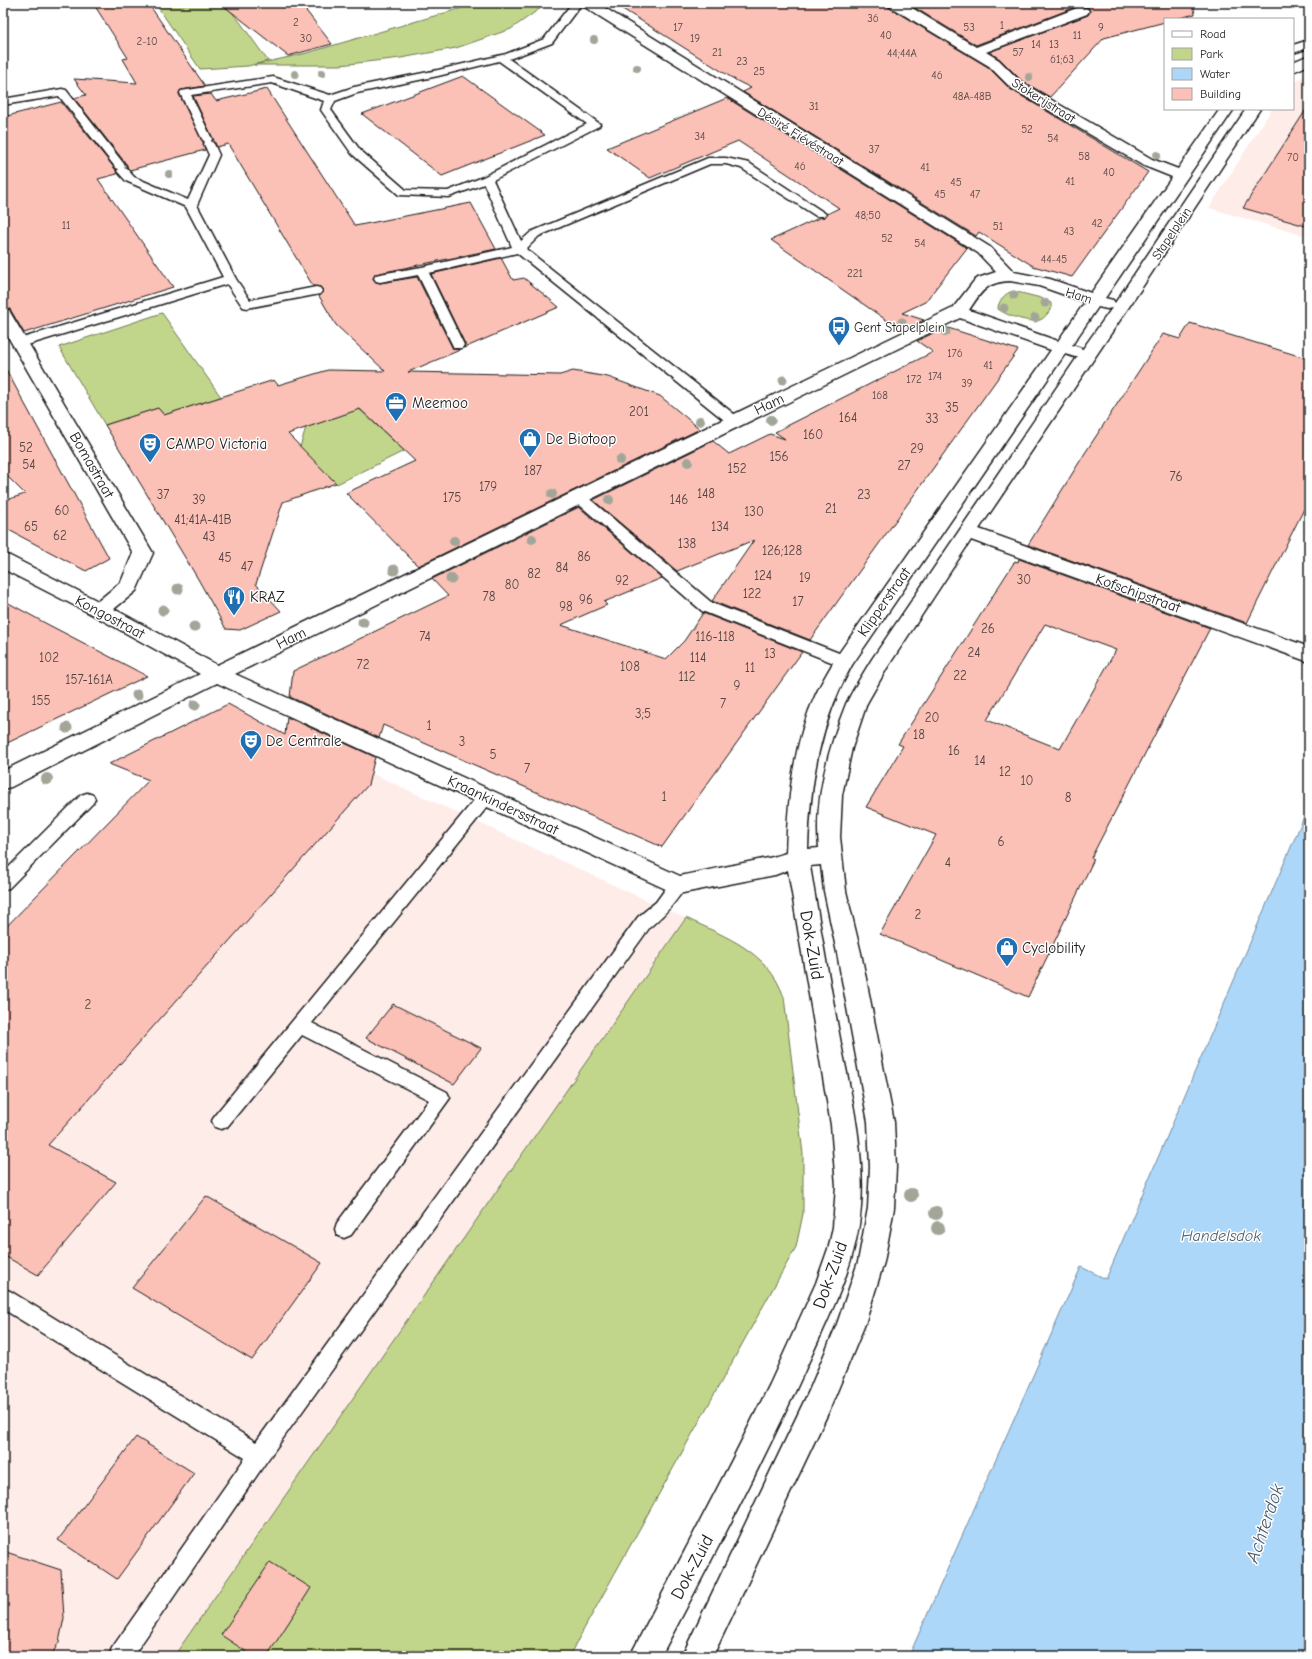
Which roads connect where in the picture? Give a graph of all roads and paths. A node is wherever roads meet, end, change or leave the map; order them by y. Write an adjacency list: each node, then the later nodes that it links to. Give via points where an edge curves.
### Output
1 (577, 3): 8 (lane, via 548,41)
2 (588, 3): 23 (street, Désiré Fiévéstraat, via 984,250)
3 (894, 3): 7 (street, Stokerijstraat)
4 (1082, 11): 7 (street)
5 (1309, 44): 6 (street)
6 (1294, 49)
7 (975, 52): 15 (street, Stokerijstraat, via 994,63 1016,85 1147,162)
8 (501, 58): 11 (lane, via 354,90); 16 (lane, via 595,124)
9 (1309, 59): 10 (street)
10 (1294, 67)
11 (330, 99): 16 (lane, via 326,110 356,152 403,193 449,194); 17 (lane, via 272,80 185,93 214,155)
12 (3, 102): 17 (lane, via 62,92 130,179)
13 (1226, 110): 15 (street, Stapelplein)
14 (1253, 110): 21 (street, Stapelplein)
15 (1180, 175): 19 (street, Stapelplein)
16 (487, 179): 20 (lane)
17 (191, 205): 25 (lane)
18 (820, 214): 20 (lane, via 745,165 708,161 535,234)
19 (1133, 243): 21 (street); 27 (street, Stapelplein)
20 (519, 250): 22 (lane); 35 (lane)
21 (1159, 251): 28 (street, Stapelplein)
22 (422, 271): 24 (lane); 32 (lane)
23 (1008, 275): 27 (street, Ham, via 1023,277); 29 (street, Ham, via 985,280)
24 (380, 278)
25 (230, 279): 26 (lane, via 247,304); 31 (lane)
26 (316, 291)
27 (1094, 300): 28 (street, Ham); 33 (street, Stapelplein)
28 (1120, 308): 34 (street, Stapelplein)
29 (959, 312): 33 (street); 35 (street, Ham)
30 (3, 314): 31 (street, Bomastraat)
31 (20, 343): 39 (street, Bomastraat, via 143,553 129,586)
32 (458, 345)
33 (1061, 347): 34 (street); 41 (street, Klipperstraat)
34 (1087, 356): 37 (street, Klipperstraat)
35 (734, 421): 36 (street, Ham)
36 (580, 498): 41 (lane, via 707,607); 42 (street, Ham)
37 (967, 532): 40 (street, Kofschipstraat); 46 (street, Klipperstraat, via 879,664 857,702 841,748 831,795)
38 (3, 561): 39 (street, Kongostraat)
39 (100, 610): 42 (street, Kongostraat)
40 (1309, 655)
41 (844, 661): 47 (street, Klipperstraat, via 824,699 812,733 802,777)
42 (217, 674): 43 (street, Ham); 44 (street, Kraankindersstraat)
43 (3, 780)
44 (486, 797): 49 (street, Kraankindersstraat); 51 (lane)
45 (87, 800): 48 (lane)
46 (831, 856): 47 (street); 50 (street, Klipperstraat, via 835,891)
47 (797, 858): 49 (street, via 775,866); 57 (street, Dok-Zuid, via 843,1115 849,1167 848,1208 843,1242 829,1286 785,1383)
48 (3, 883)
49 (678, 885): 55 (lane, via 662,907 644,922)
50 (849, 953): 58 (street, Dok-Zuid, via 881,1122 881,1208 871,1262 851,1324 819,1400)
51 (299, 1025): 52 (lane); 53 (lane, via 441,1098)
52 (221, 1121)
53 (344, 1229)
54 (3, 1298): 55 (lane)
55 (259, 1455): 56 (lane)
56 (120, 1656)
57 (645, 1656)
58 (697, 1656)

